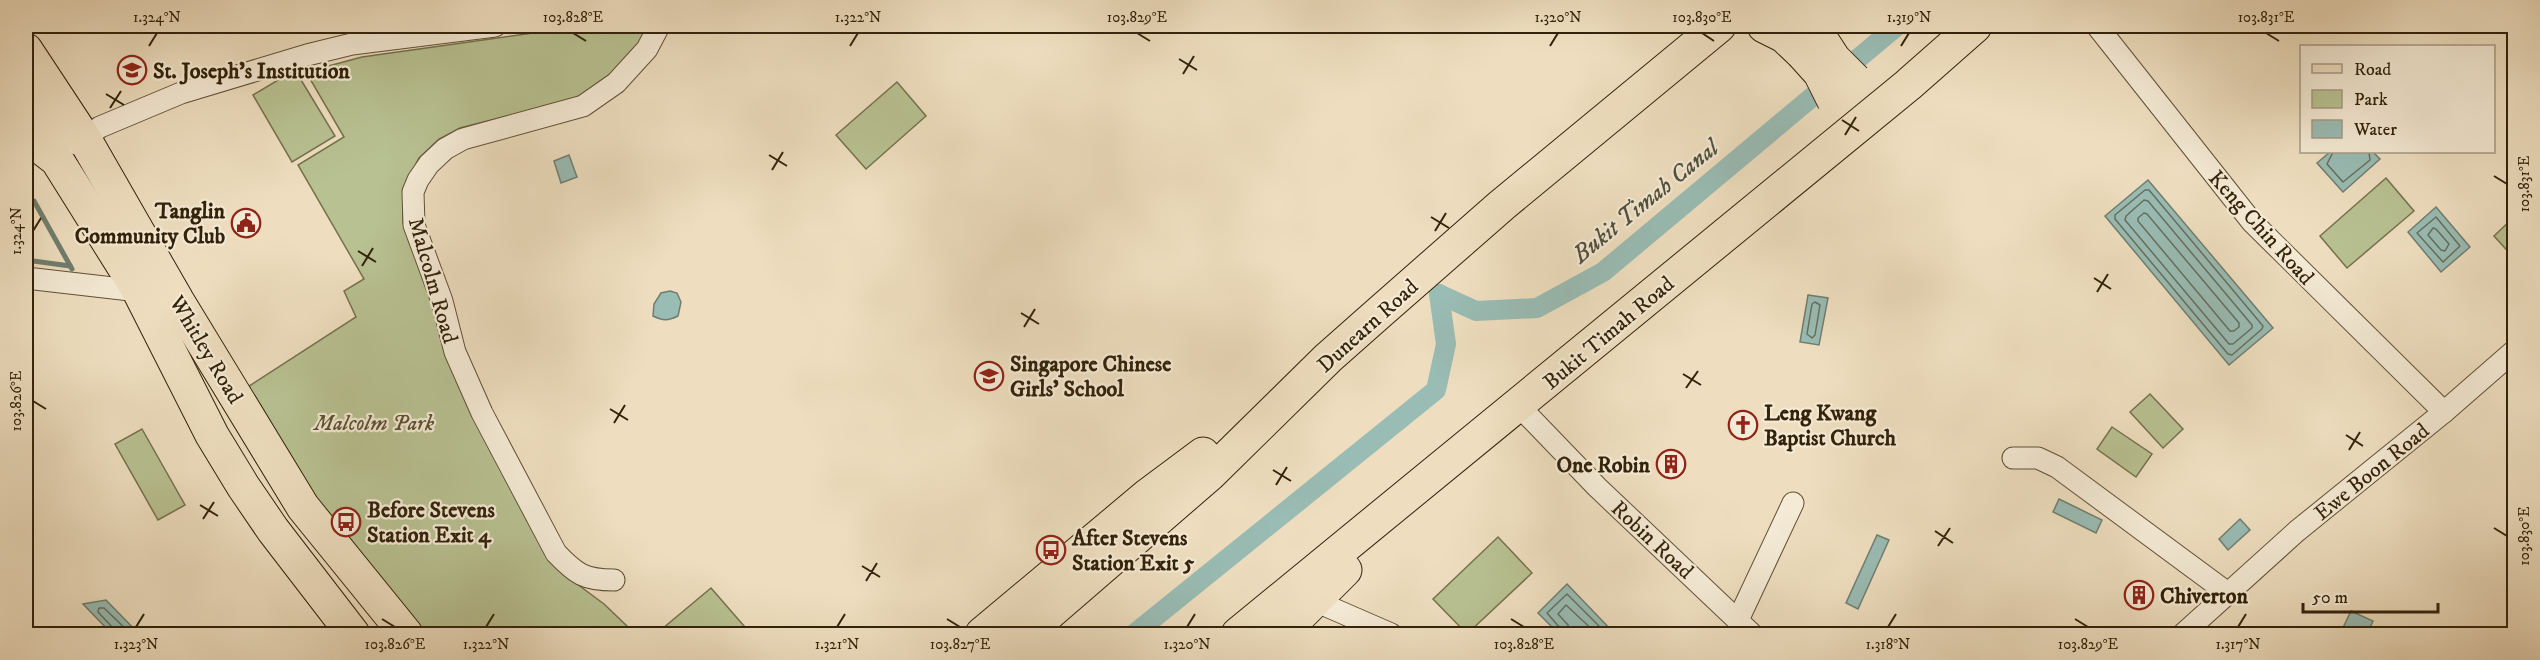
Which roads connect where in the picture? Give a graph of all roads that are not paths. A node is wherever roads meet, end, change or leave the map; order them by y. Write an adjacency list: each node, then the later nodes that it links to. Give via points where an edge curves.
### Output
1 (495, 26): 13 (street, via 352,44 306,55 181,93 100,127)
2 (659, 26): 25 (street, Malcolm Road, via 646,49 616,83 583,106 463,139 429,164 413,192 414,225 442,301 455,352 482,413 556,553 574,572 597,580)
3 (1719, 26): 19 (main road, Dunearn Road, via 1502,205)
4 (1764, 26): 7 (main road, via 1784,36)
5 (1975, 26): 9 (main road, Bukit Timah Road)
6 (2097, 26): 21 (street, Keng Chin Road, via 2252,222)
7 (1813, 39): 10 (main road, bridge, via 1820,73)
8 (26, 50): 13 (main road, Whitley Road)
9 (1908, 85): 10 (main road, via 1866,85); 14 (main road, Bukit Timah Road)
10 (1845, 90): 14 (main road)
11 (26, 104): 13 (main road)
12 (26, 136): 15 (main road)
13 (84, 138): 15 (street); 30 (main road, Whitley Road, via 303,507)
14 (1816, 159): 20 (main road, Bukit Timah Road)
15 (57, 160): 17 (main road, Whitley Road)
16 (26, 278): 17 (street)
17 (139, 291): 29 (main road, Whitley Road, via 212,435 243,486)
18 (2514, 351): 21 (street, Ewe Boon Road)
19 (1328, 358): 31 (main road, via 1148,495); 32 (main road, Dunearn Road, via 1210,474)
20 (1518, 405): 24 (main road, Bukit Timah Road); 28 (street, Robin Road, via 1597,487)
21 (2444, 412): 26 (street, Ewe Boon Road, via 2296,531)
22 (2013, 458): 26 (street, via 2038,458 2057,467)
23 (1792, 503): 28 (street, Robin Road)
24 (1388, 511): 27 (main road, via 1372,541); 33 (main road, Bukit Timah Road)
25 (614, 579)
26 (2229, 594): 36 (street, Ewe Boon Road)
27 (1315, 601): 34 (main road); 35 (street)
28 (1745, 627)
29 (353, 634)
30 (406, 634)
31 (982, 634)
32 (1025, 634)
33 (1238, 634)
34 (1281, 634)
35 (1390, 634)
36 (2183, 634)

